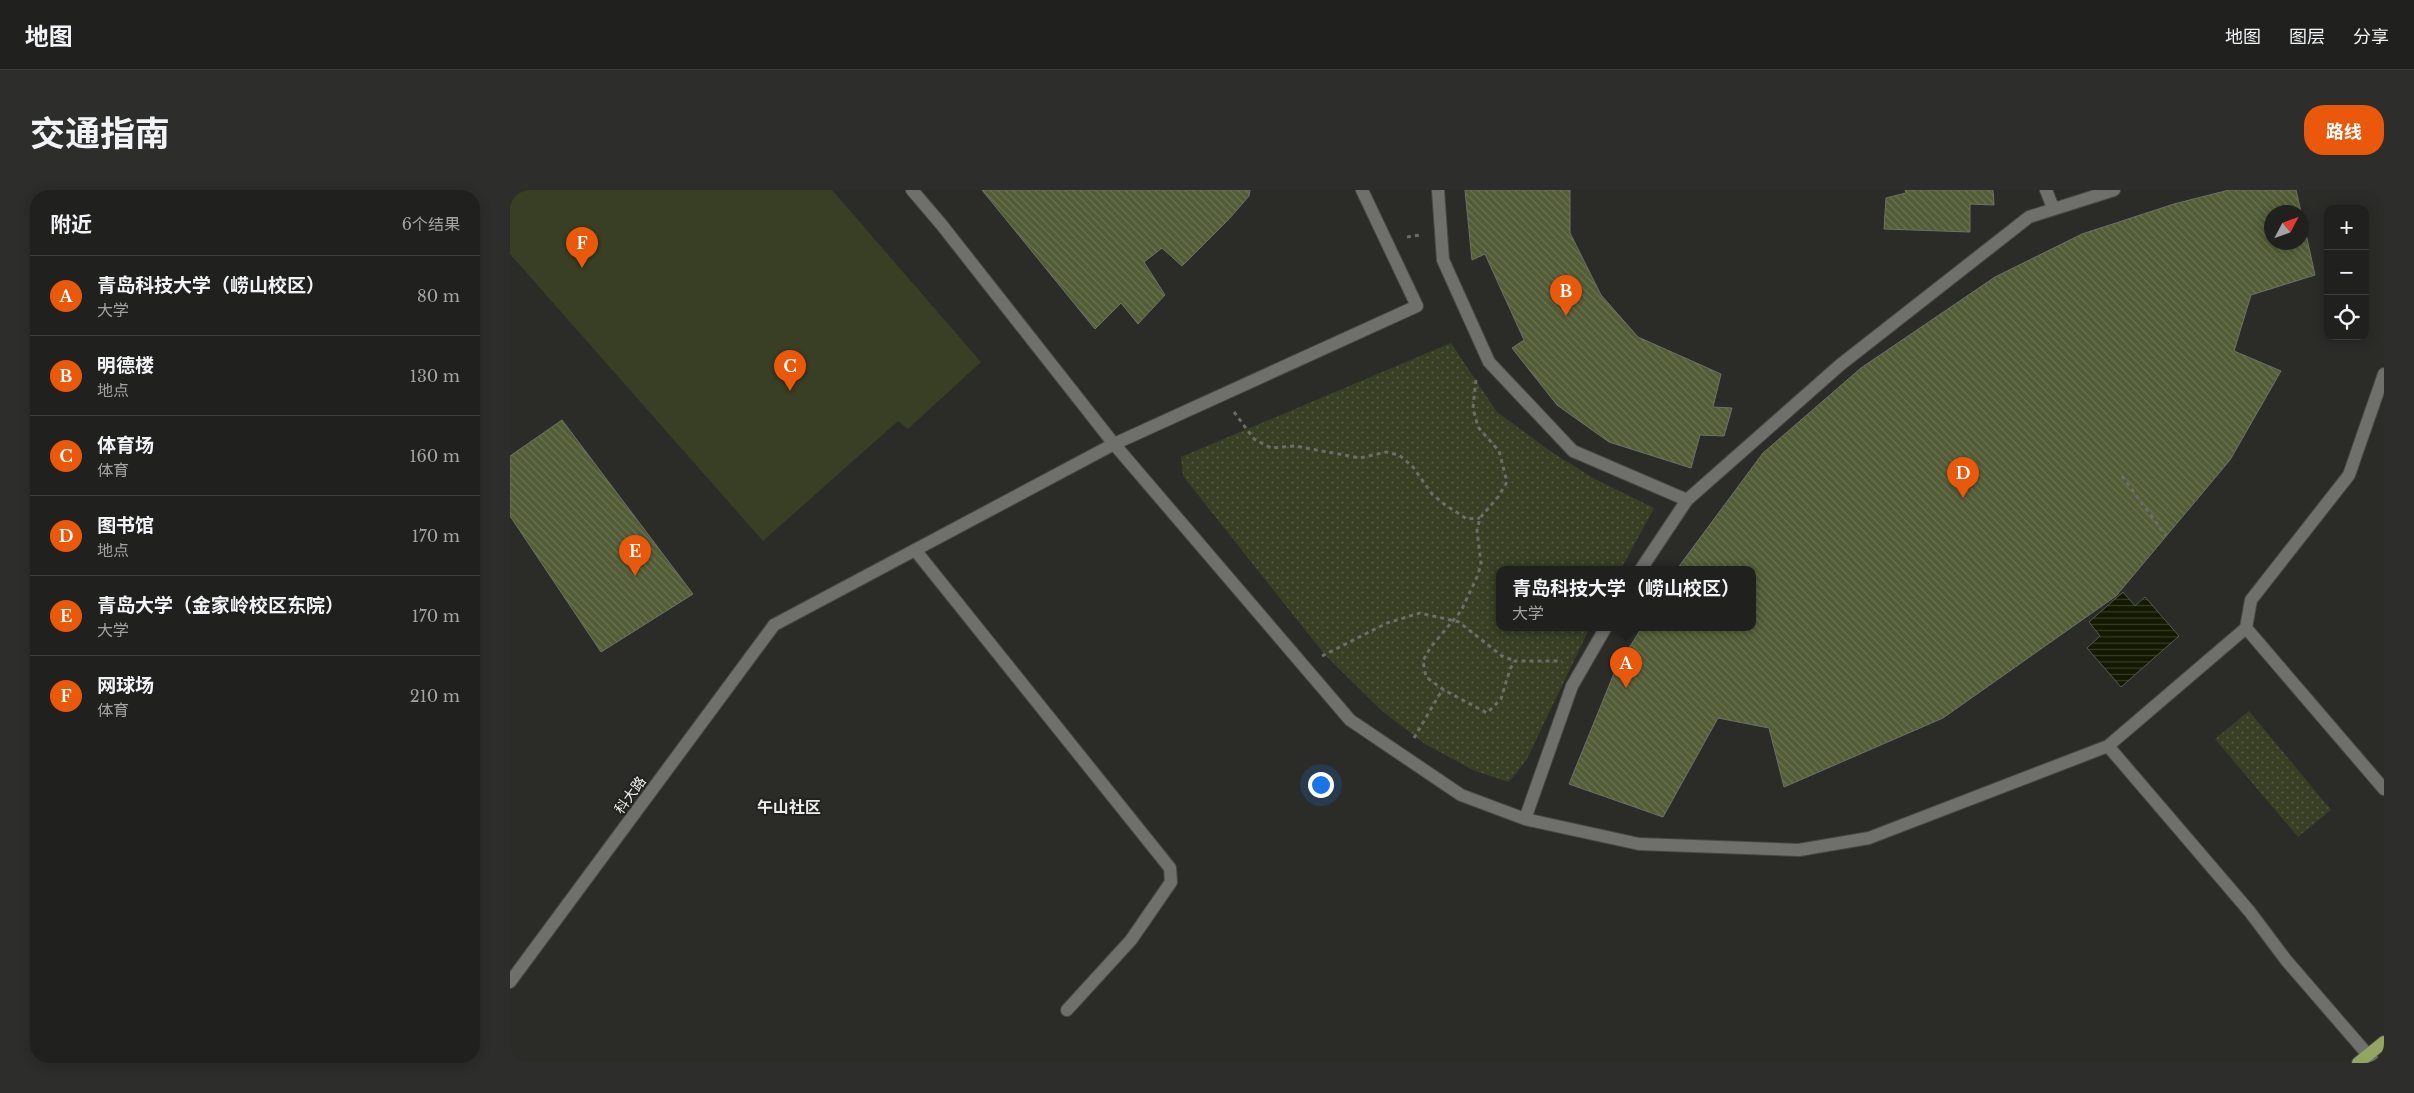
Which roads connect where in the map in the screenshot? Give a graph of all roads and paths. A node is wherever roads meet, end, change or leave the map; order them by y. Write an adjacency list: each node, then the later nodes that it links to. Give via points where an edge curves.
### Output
1 (912, 190): 12 (street)
2 (1362, 190): 8 (street)
3 (1438, 190): 7 (street)
4 (2046, 190): 6 (street)
5 (2114, 190): 6 (street)
6 (2053, 208): 14 (street, via 2029,217 1840,365)
7 (1441, 232): 8 (path); 14 (street, via 1443,260 1489,362 1573,451)
8 (1386, 241): 11 (street, via 1417,306)
9 (2384, 374): 20 (street, via 2349,475 2251,600)
10 (1475, 375): 15 (path, via 1472,396 1475,417 1478,426 1499,451 1507,482)
11 (1223, 394): 12 (street); 15 (path, via 1246,430 1261,444 1271,448 1295,446 1360,458 1386,452 1399,455 1444,504 1467,519)
12 (1114, 444): 17 (street); 23 (street)
13 (2122, 476): 16 (path)
14 (1687, 500): 18 (street)
15 (1480, 518): 19 (path, via 1477,531 1481,563 1478,575 1461,611)
16 (2166, 536)
17 (915, 550): 30 (street, 科大路, via 774,625); 31 (street, via 1170,868 1171,882 1131,940)
18 (1643, 566)
19 (1451, 621): 22 (path, via 1459,622 1502,656); 23 (path, via 1420,613 1406,616); 25 (path, via 1423,661 1426,676)
20 (2246, 628): 26 (street); 28 (street)
21 (1604, 631): 24 (street)
22 (1515, 661): 24 (path, via 1557,660); 25 (path, via 1501,699 1487,713)
23 (1303, 664): 27 (street, via 1350,720)
24 (1584, 666): 29 (street, via 1572,686)
25 (1444, 690): 27 (path)
26 (2108, 746): 29 (street, via 1869,838 1799,850 1639,844); 33 (street, via 2250,912)
27 (1404, 756): 29 (street, via 1462,795)
28 (2384, 788)
29 (1525, 819)
30 (510, 982)
31 (1067, 1010)
32 (2384, 1042): 33 (main road)
33 (2367, 1060)

